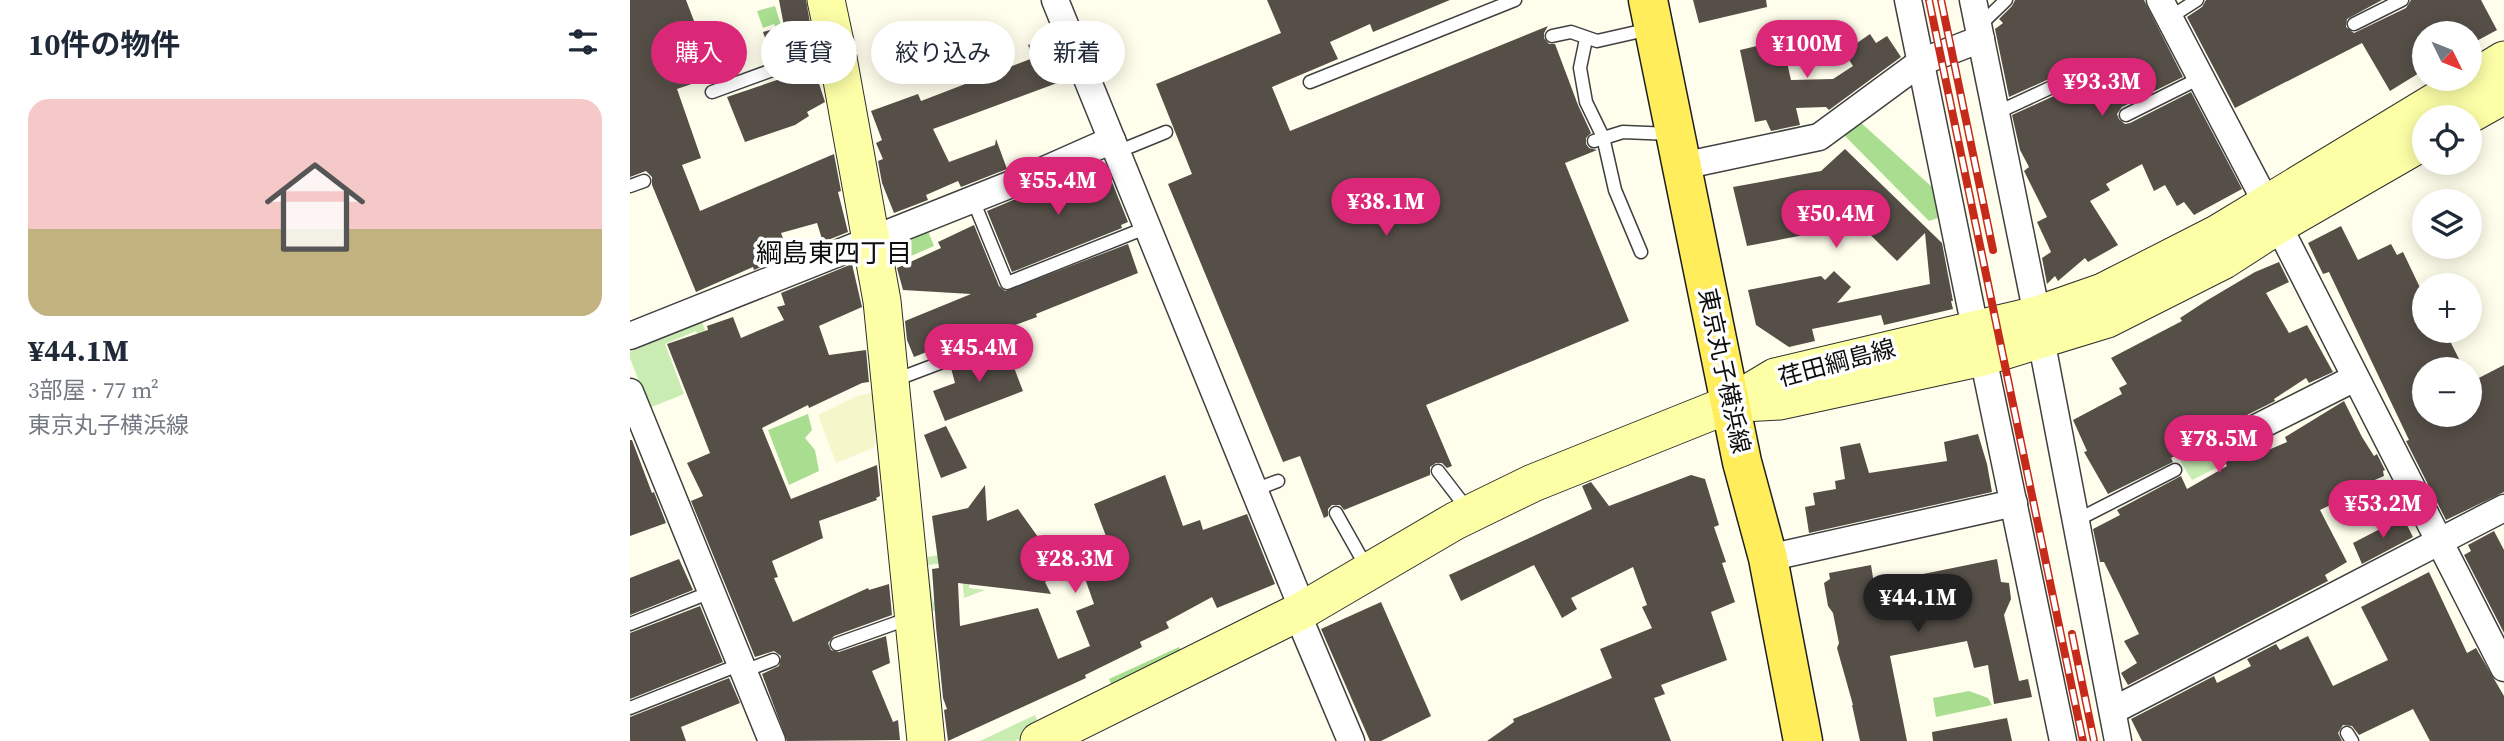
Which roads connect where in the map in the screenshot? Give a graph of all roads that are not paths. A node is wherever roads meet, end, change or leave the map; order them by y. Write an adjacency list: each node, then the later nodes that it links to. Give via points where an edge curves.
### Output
1 (826, 0): 11 (street)
2 (1055, 0): 30 (street)
3 (1515, 0): 20 (lane)
4 (1908, 0): 17 (street)
5 (1973, 0): 13 (street)
6 (2006, 0): 13 (lane)
7 (2197, 0): 9 (lane)
8 (2402, 0): 12 (lane)
9 (2164, 9): 19 (street)
10 (1650, 14): 15 (lane, via 1597,41); 32 (main road, 東京丸子横浜線)
11 (830, 21)
12 (2354, 24)
13 (1979, 33): 17 (street); 26 (street)
14 (1552, 36): 15 (lane, via 1571,32)
15 (1586, 39): 29 (lane, via 1580,68)
16 (2504, 60): 36 (street, 荏田綱島線)
17 (1921, 62): 32 (street, via 1819,136); 43 (street)
18 (761, 74): 23 (lane)
19 (2200, 78): 27 (lane); 36 (street)
20 (1310, 82)
21 (843, 84): 38 (street)
22 (2052, 87): 26 (lane)
23 (712, 92)
24 (2504, 95): 25 (street)
25 (2482, 107)
26 (1996, 113): 40 (street)
27 (2126, 115)
28 (1166, 132): 30 (lane)
29 (1599, 139): 32 (lane, via 1623,132); 39 (lane)
30 (1114, 146): 35 (street); 37 (street)
31 (2412, 147): 36 (street, 荏田綱島線)
32 (1678, 150): 47 (main road, 東京丸子横浜線)
33 (644, 181): 34 (lane)
34 (630, 186)
35 (973, 200): 37 (lane, via 1007,283); 38 (street)
36 (2272, 214): 40 (street, 荏田綱島線, via 2217,234); 44 (street)
37 (1148, 227): 60 (street, via 1266,486)
38 (871, 240): 42 (street); 45 (street)
39 (1641, 252)
40 (2039, 327): 43 (street, 荏田綱島線); 55 (street)
41 (1014, 335): 45 (lane)
42 (630, 336)
43 (1979, 342): 47 (street, 荏田綱島線, via 1775,376); 51 (street)
44 (2355, 378): 48 (street); 56 (street)
45 (891, 382): 61 (street)
46 (630, 392): 59 (street)
47 (1730, 404): 54 (street, 荏田綱島線, via 1533,483); 57 (main road, 東京丸子横浜線)
48 (2244, 434)
49 (2175, 470): 55 (lane)
50 (1438, 471): 54 (lane)
51 (2014, 503): 57 (street); 74 (street)
52 (2504, 508): 56 (street)
53 (1336, 513): 58 (lane)
54 (1470, 514): 58 (street, 荏田綱島線)
55 (2077, 520): 68 (street)
56 (2438, 542): 66 (street); 68 (street)
57 (1768, 558): 73 (main road, 東京丸子横浜線)
58 (1369, 571): 60 (street, 荏田綱島線)
59 (711, 592): 62 (lane); 65 (street)
60 (1300, 612): 71 (street, 荏田綱島線); 72 (street)
61 (914, 617): 63 (lane); 70 (street)
62 (630, 624)
63 (837, 644)
64 (773, 660): 65 (lane)
65 (742, 667): 67 (lane); 69 (street)
66 (2504, 668)
67 (630, 708)
68 (2113, 710): 75 (street)
69 (772, 741)
70 (926, 741)
71 (1039, 741)
72 (1351, 741)
73 (1804, 741)
74 (2063, 741)
75 (2118, 741)

